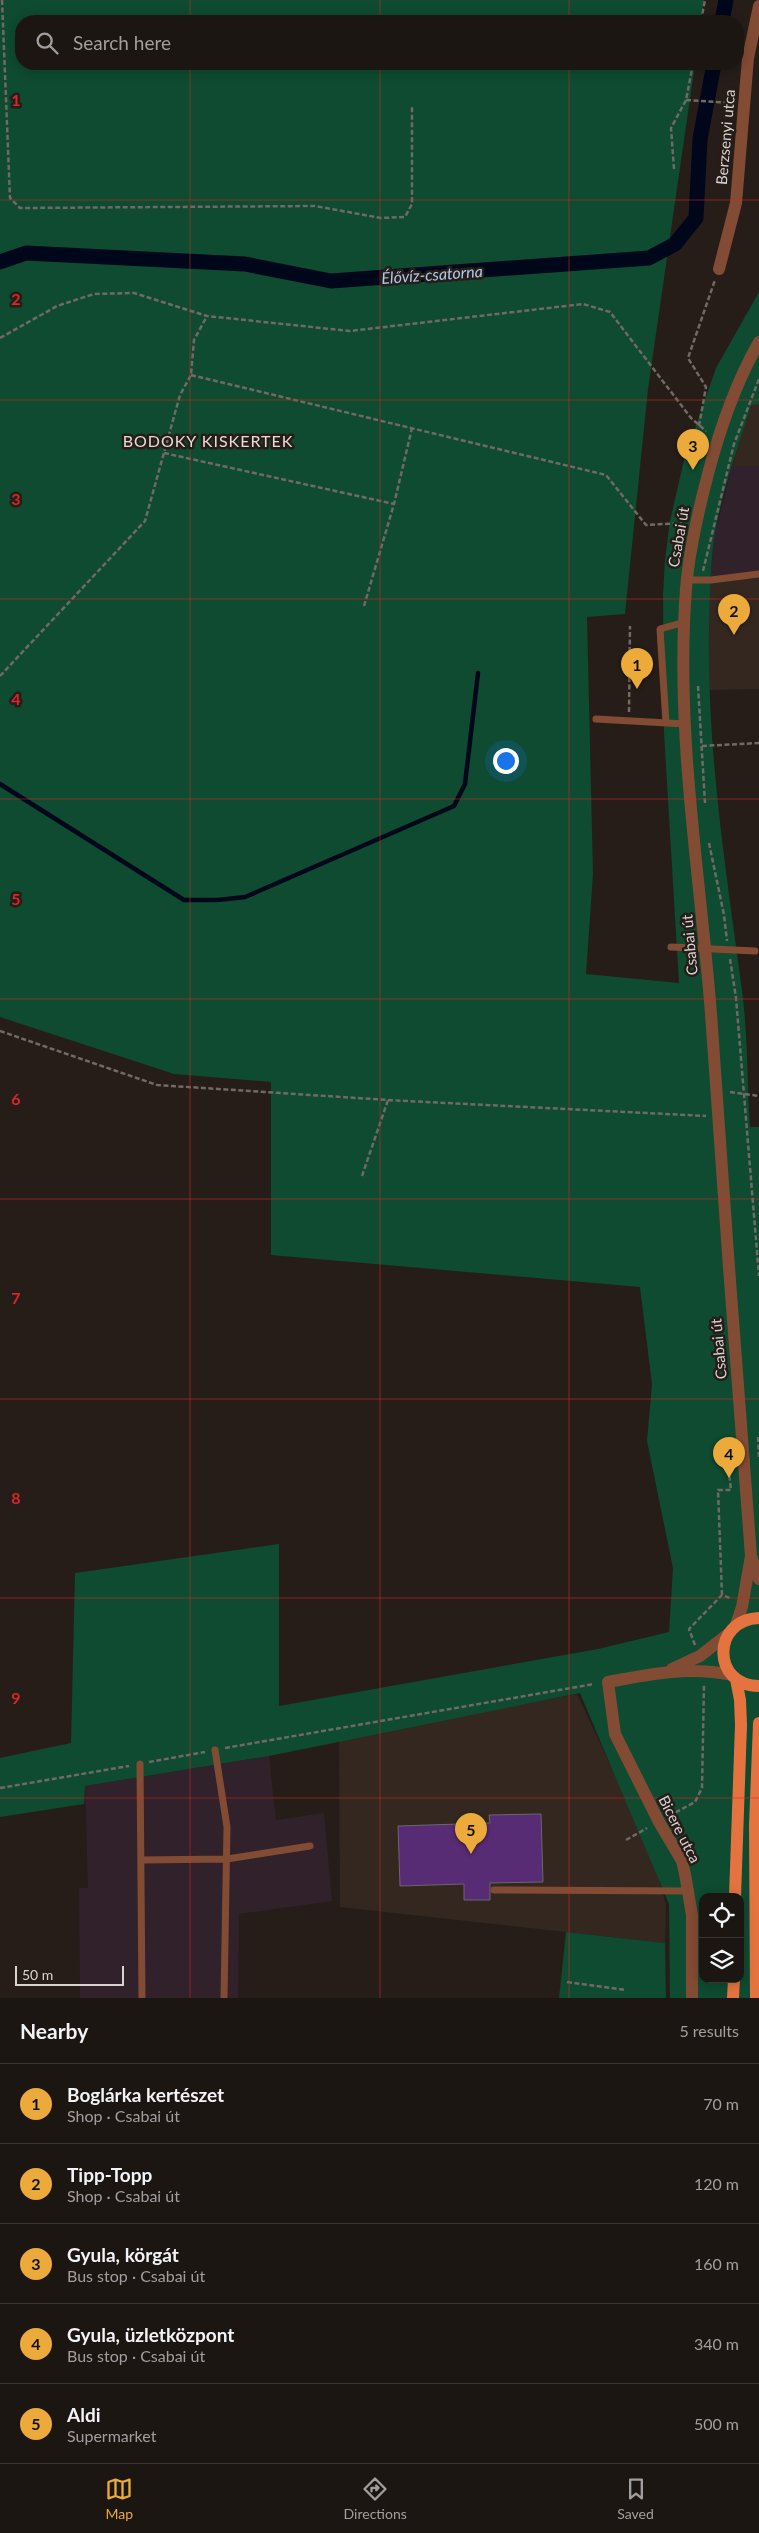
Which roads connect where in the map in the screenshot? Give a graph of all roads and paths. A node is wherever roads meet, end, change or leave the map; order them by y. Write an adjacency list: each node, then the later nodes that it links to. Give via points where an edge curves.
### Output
1 (2, 0): 8 (path, via 10,198 20,208 315,206 381,218 405,217 412,204)
2 (705, 0): 4 (path)
3 (759, 6): 10 (street, Berzsenyi utca, via 748,58 736,203)
4 (702, 15)
5 (692, 70): 6 (path)
6 (686, 100): 7 (path); 9 (path, via 670,128)
7 (721, 102)
8 (412, 105)
9 (674, 169)
10 (719, 269): 16 (path, via 688,358 706,387)
11 (207, 316): 12 (path, via 134,293 94,294 57,306); 14 (path, via 194,340); 16 (path, via 350,331 583,304 610,312)
12 (0, 338)
13 (759, 342): 18 (street, Csabai út, via 737,385)
14 (192, 375): 17 (path); 19 (path, via 180,395)
15 (759, 380): 24 (path, via 734,444)
16 (699, 426): 18 (path)
17 (412, 428): 20 (path); 21 (path, via 606,475 646,525)
18 (717, 440): 21 (street, Csabai út)
19 (164, 453): 20 (path); 28 (path, via 145,521)
20 (394, 504): 25 (path)
21 (696, 522): 23 (street, Csabai út)
22 (759, 574): 24 (lane)
23 (687, 580): 24 (lane); 26 (street, Csabai út)
24 (701, 580)
25 (364, 606)
26 (685, 622): 32 (lane, via 660,629); 33 (street, Csabai út)
27 (630, 626): 31 (path)
28 (0, 676)
29 (698, 682): 36 (path)
30 (596, 719): 31 (lane)
31 (629, 721): 32 (lane)
32 (666, 723): 33 (lane)
33 (685, 724): 35 (street, Csabai út)
34 (759, 743): 36 (path)
35 (686, 744): 36 (path); 40 (street, Csabai út)
36 (703, 746): 37 (path)
37 (706, 812)
38 (708, 840): 41 (path)
39 (671, 947): 40 (lane)
40 (706, 948): 41 (lane); 44 (street, Csabai út)
41 (728, 949): 42 (lane); 45 (path, via 734,982)
42 (754, 951)
43 (0, 1031): 47 (path, via 157,1085)
44 (716, 1092): 45 (path); 48 (street, Csabai út)
45 (743, 1093): 46 (path); 50 (path)
46 (759, 1096)
47 (388, 1100): 48 (path); 49 (path)
48 (718, 1117): 54 (street, Csabai út)
49 (362, 1176)
50 (759, 1276)
51 (758, 1437): 53 (path)
52 (727, 1455): 56 (path, via 730,1490 718,1490)
53 (759, 1458)
54 (751, 1556): 55 (street, Csabai út); 57 (street, Csabai út)
55 (759, 1580)
56 (722, 1595): 57 (path); 60 (path, via 689,1629)
57 (743, 1598): 59 (street, Csabai út)
58 (759, 1618): 59 (main road, via 747,1619)
59 (732, 1630): 60 (street); 63 (main road, via 723,1652 724,1662)
60 (700, 1656): 62 (street)
61 (704, 1670): 62 (street); 63 (street); 71 (path, via 702,1788 695,1802)
62 (667, 1671): 64 (street)
63 (734, 1677): 65 (main road, via 745,1684); 78 (main road, via 740,1700 741,1725)
64 (608, 1682): 67 (path); 71 (street, Bicere utca, via 615,1734)
65 (759, 1686)
66 (759, 1723): 68 (main road)
67 (215, 1750): 69 (path); 74 (lane, via 227,1827)
68 (758, 1761): 86 (main road)
69 (140, 1764): 70 (path); 75 (lane)
70 (0, 1788)
71 (659, 1822): 72 (path); 77 (street, Bicere utca, via 682,1862)
72 (626, 1840)
73 (310, 1846): 74 (lane)
74 (227, 1859): 75 (lane); 83 (lane)
75 (141, 1860): 82 (lane)
76 (494, 1890): 77 (lane)
77 (688, 1891): 84 (street, Bicere utca, via 692,1915)
78 (735, 1893)
79 (568, 1982): 81 (path)
80 (734, 1983): 85 (main road)
81 (626, 1990)
82 (142, 1998)
83 (224, 1998)
84 (692, 1998)
85 (733, 1998)
86 (756, 1998)

